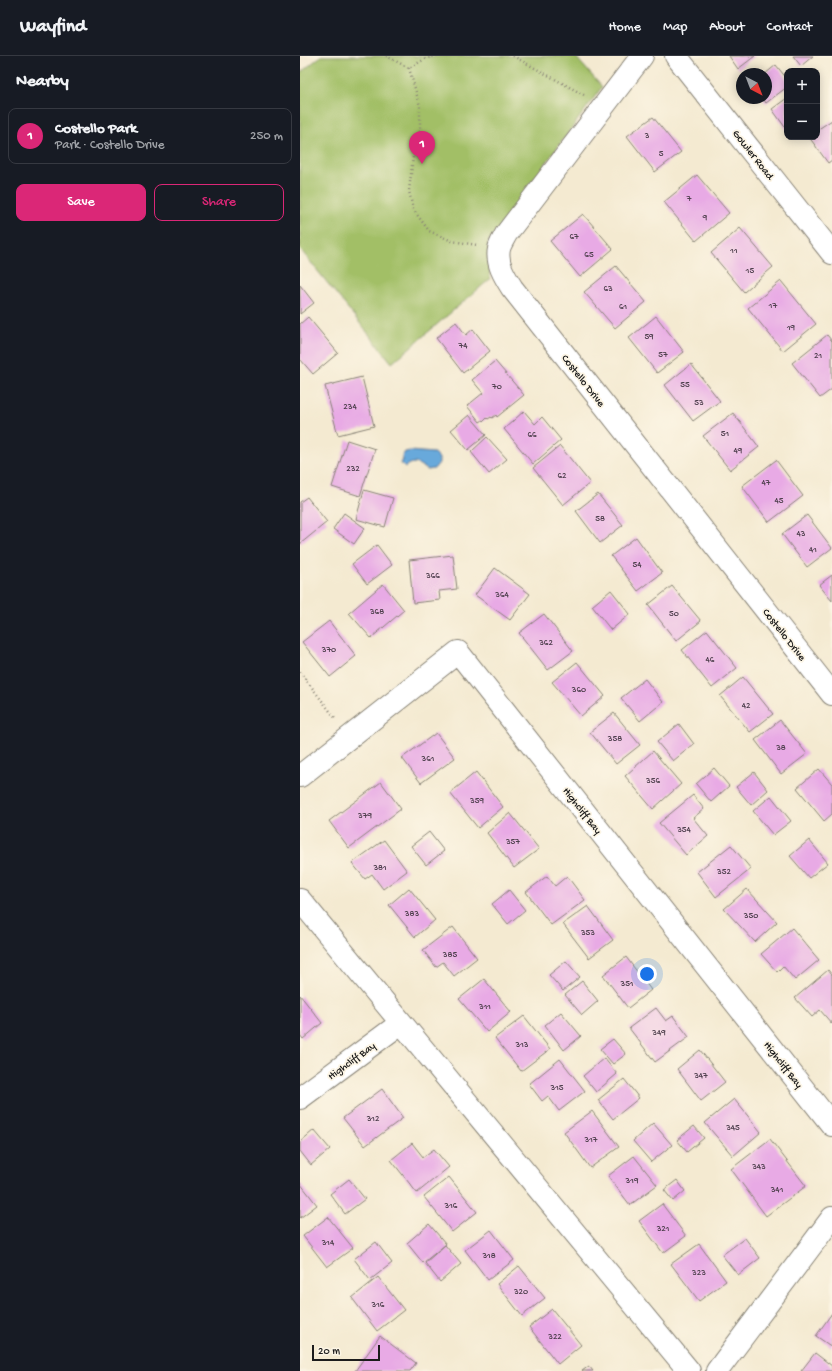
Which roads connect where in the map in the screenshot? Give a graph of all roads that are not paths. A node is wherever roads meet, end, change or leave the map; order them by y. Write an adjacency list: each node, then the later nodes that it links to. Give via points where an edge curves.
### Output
1 (642, 56): 4 (street, Costello Drive, via 506,234 499,249 502,273)
2 (676, 56): 3 (street, Gowler Road)
3 (832, 253)
4 (832, 694)
5 (300, 776): 9 (street, Highcliff Bay, via 458,652)
6 (300, 900): 7 (street)
7 (402, 1023): 8 (street, Highcliff Bay); 11 (street)
8 (300, 1098)
9 (832, 1126)
10 (832, 1218): 12 (street)
11 (689, 1371)
12 (717, 1371)

